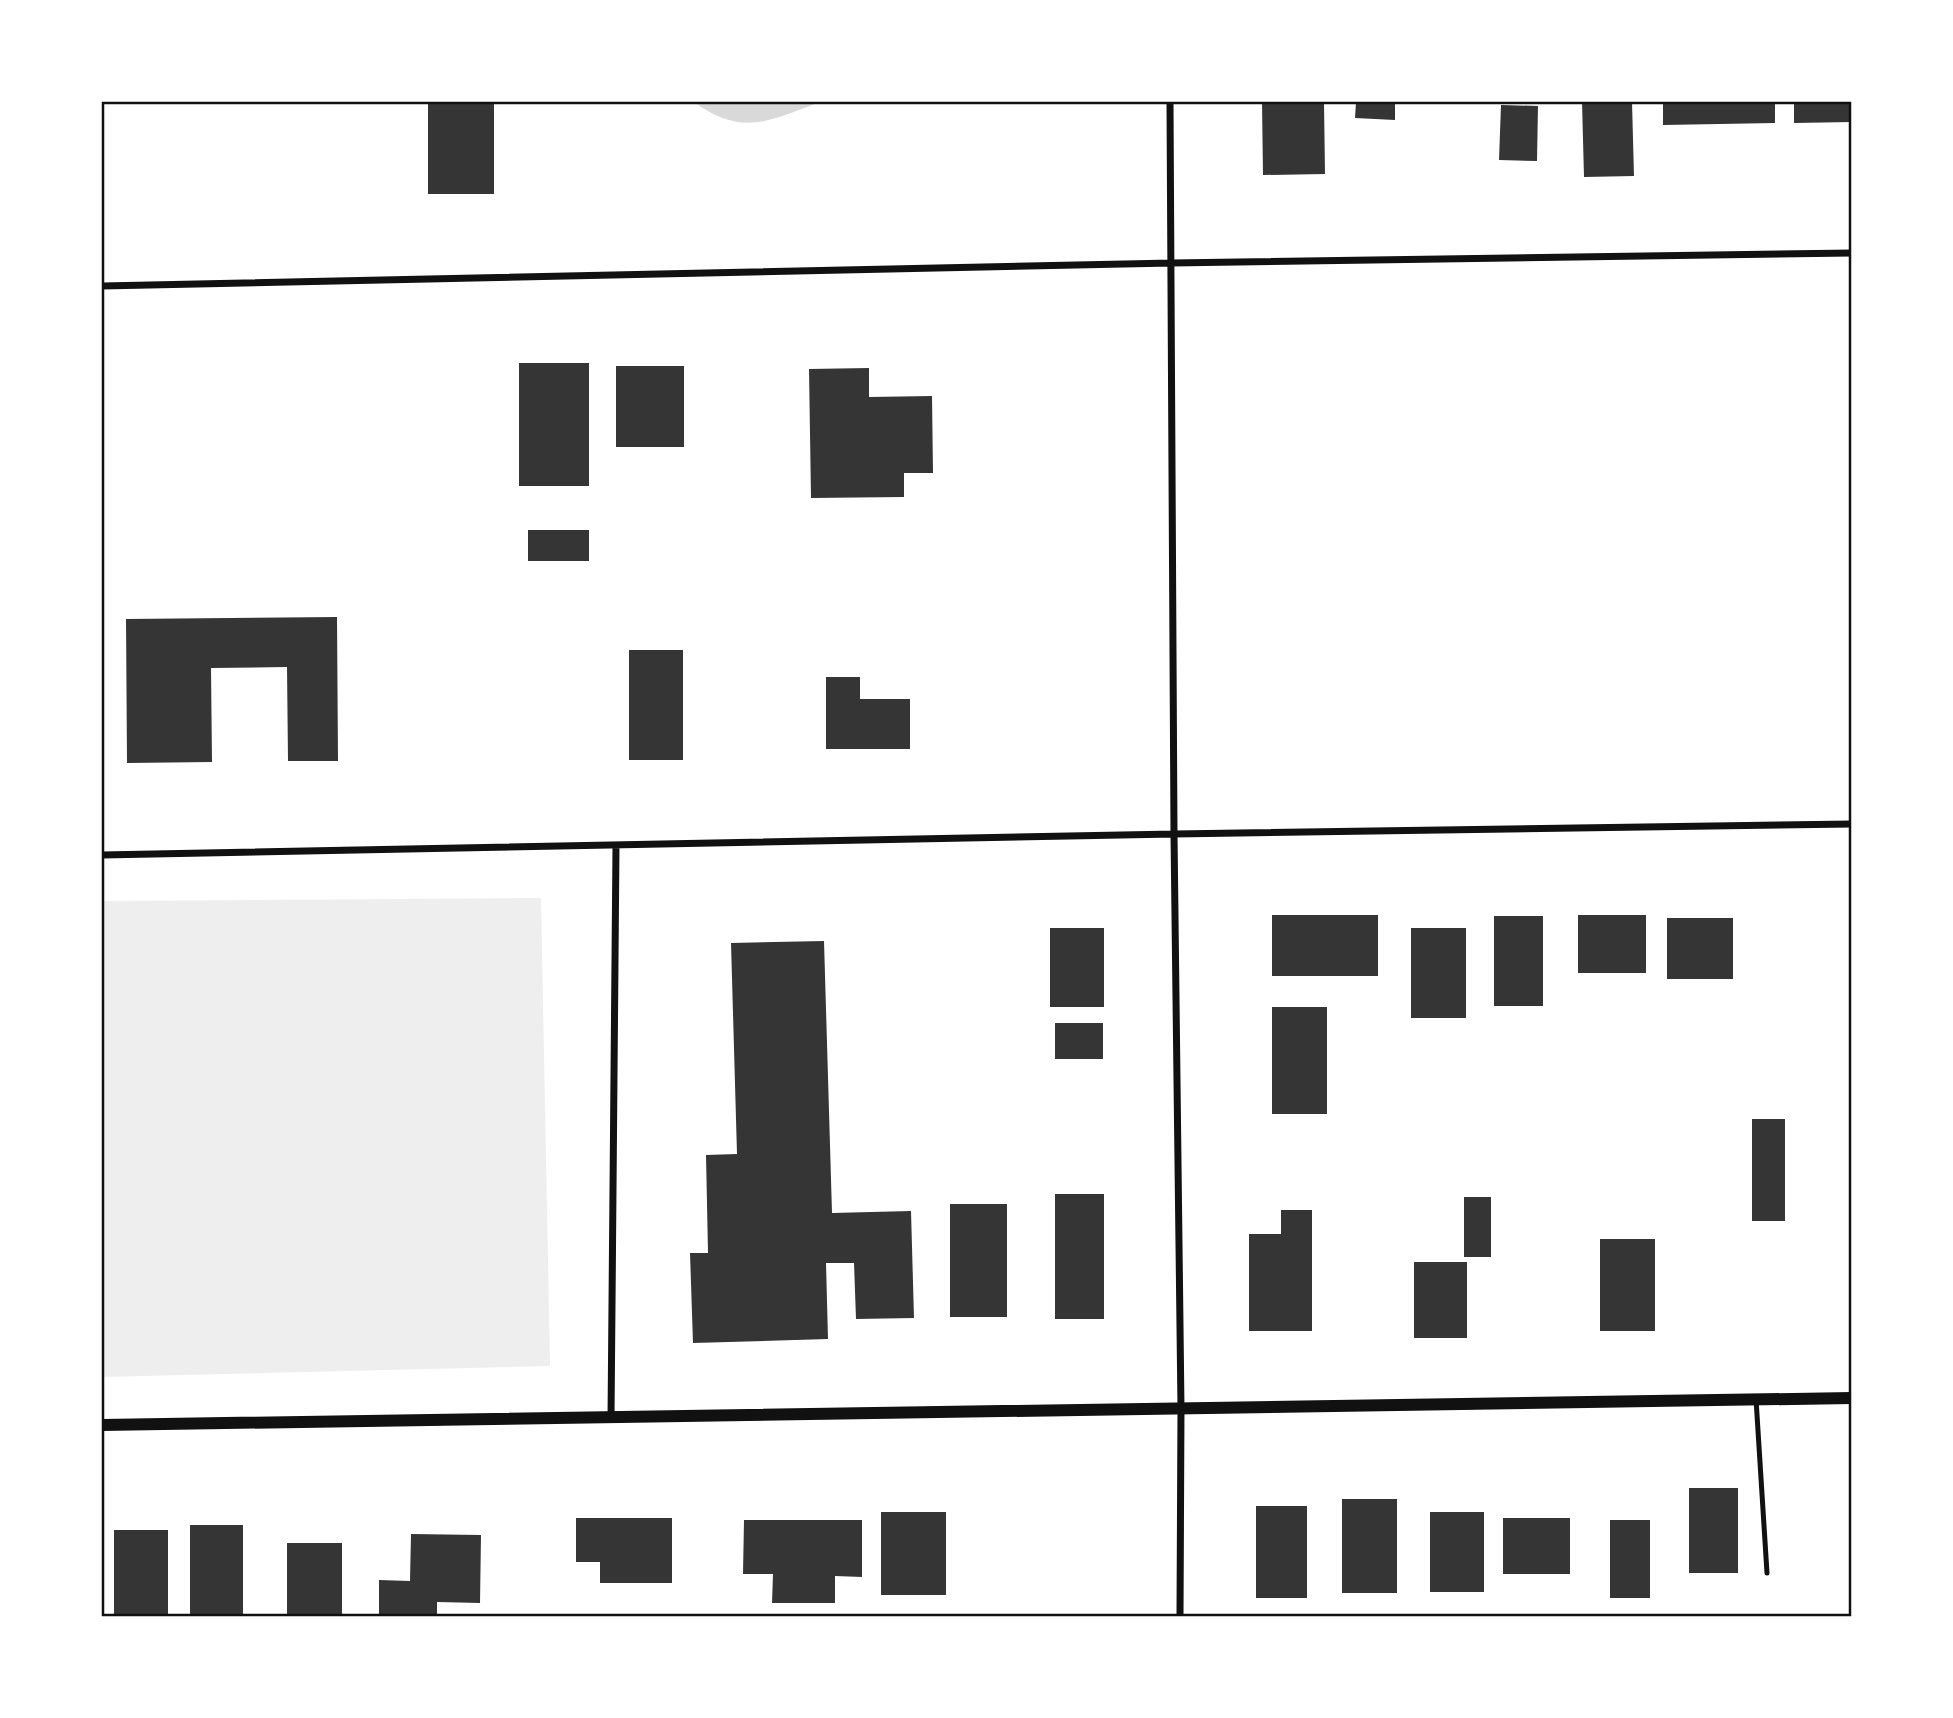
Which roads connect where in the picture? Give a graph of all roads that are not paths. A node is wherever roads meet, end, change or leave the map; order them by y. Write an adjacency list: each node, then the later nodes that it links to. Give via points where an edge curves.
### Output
1 (1170, 102): 3 (street)
2 (1852, 253): 3 (street)
3 (1172, 263): 4 (street); 6 (street)
4 (102, 286)
5 (1852, 824): 6 (street)
6 (1174, 834): 7 (street); 11 (street)
7 (616, 846): 8 (street); 12 (street)
8 (102, 855)
9 (1852, 1398): 10 (street)
10 (1756, 1399): 11 (street); 14 (lane)
11 (1181, 1408): 12 (street); 15 (street)
12 (611, 1419): 13 (street)
13 (102, 1425)
14 (1767, 1573)
15 (1180, 1616)

